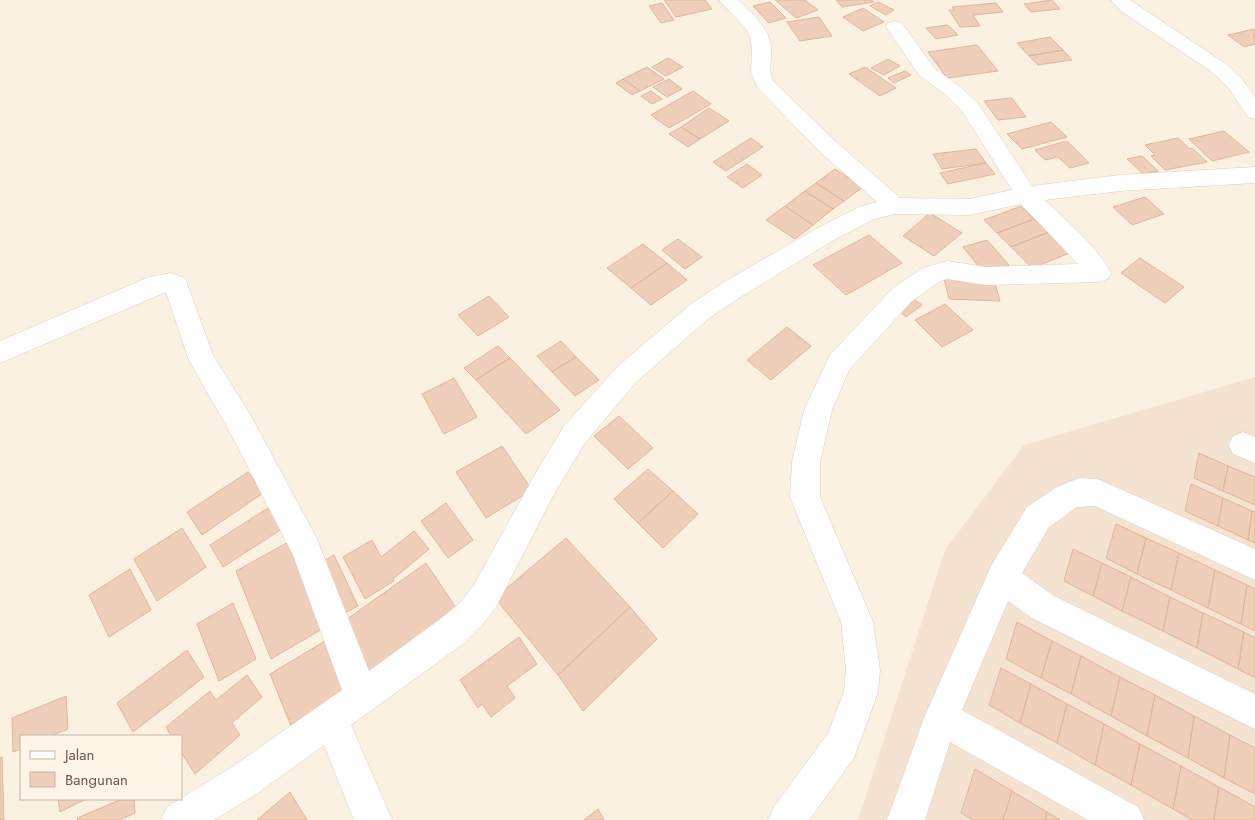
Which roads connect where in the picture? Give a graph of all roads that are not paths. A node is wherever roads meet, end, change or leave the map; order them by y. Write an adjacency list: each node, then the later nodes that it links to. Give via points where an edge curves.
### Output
1 (728, 0): 7 (street, via 759,36 762,45 759,72 765,84 827,146)
2 (1120, 0): 4 (street, via 1219,68 1234,82)
3 (895, 26): 6 (street, via 927,72 970,107)
4 (1255, 112)
5 (1255, 175): 6 (street, via 1163,179)
6 (1026, 195): 7 (street, via 975,206); 17 (street, via 1099,273 986,276 947,270 932,274 902,295 839,362 818,410 806,462 806,497 857,622 863,670 861,692 841,745)
7 (895, 206): 11 (street, via 858,217 730,291 686,323 634,368 574,435 485,596 471,614 452,632)
8 (0, 352): 11 (street, via 158,284 171,282 176,285 202,358 306,549)
9 (1255, 565): 10 (street, via 1088,491 1066,497 1038,517)
10 (1002, 577): 12 (street, via 1043,607); 14 (street)
11 (362, 695): 13 (street)
12 (1255, 712)
13 (330, 718): 15 (street, via 245,780); 16 (street)
14 (941, 718): 18 (street); 19 (street)
15 (180, 820)
16 (373, 820)
17 (787, 820)
18 (906, 820)
19 (1125, 820)

